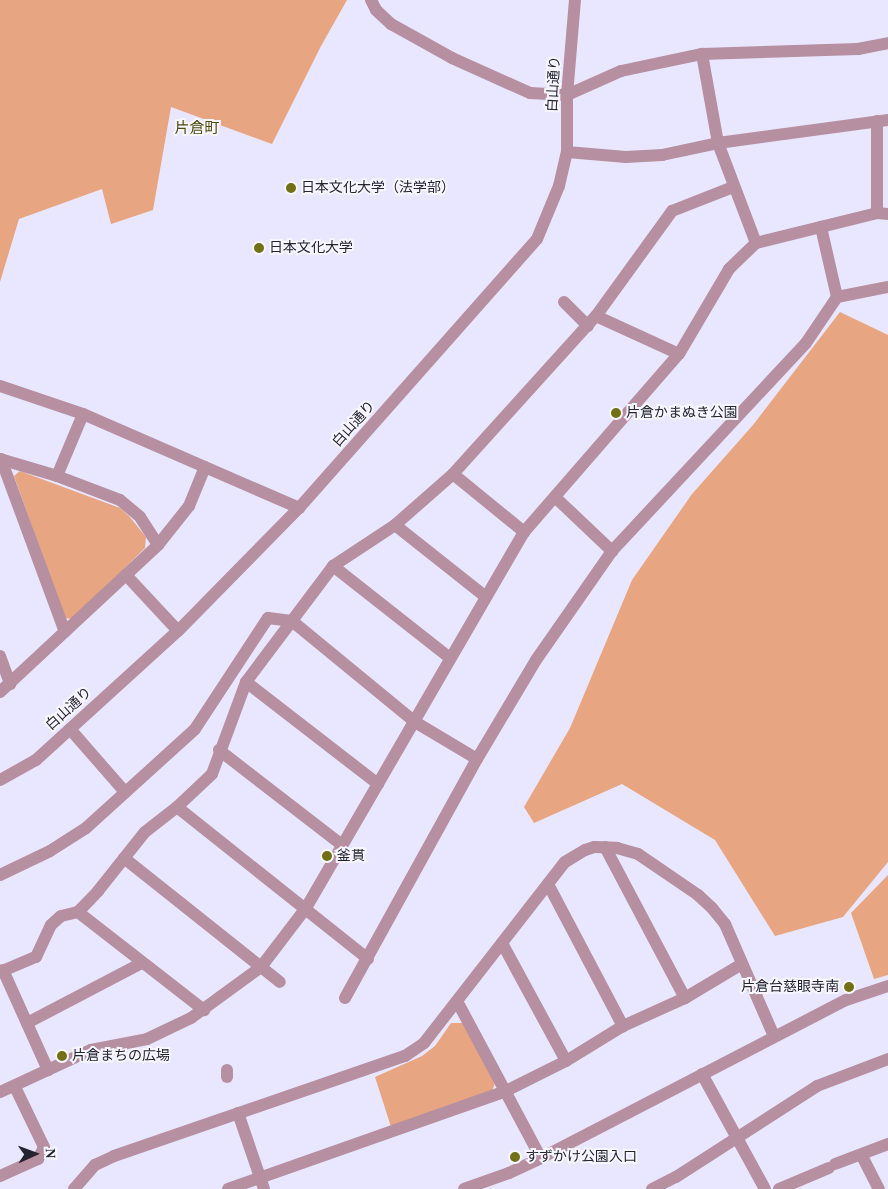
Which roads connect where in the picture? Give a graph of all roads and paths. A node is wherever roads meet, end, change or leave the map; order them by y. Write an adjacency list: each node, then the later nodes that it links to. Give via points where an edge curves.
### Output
1 (370, 0): 5 (street, via 391,24 452,58 530,93)
2 (574, 0): 5 (street, 白山通り)
3 (888, 43): 4 (street, via 858,49)
4 (702, 54): 5 (street, via 621,71); 7 (street)
5 (567, 95): 8 (street, 白山通り)
6 (882, 120): 7 (street); 10 (street)
7 (718, 142): 8 (street, via 662,155 626,157); 9 (street)
8 (567, 152): 25 (street, 白山通り, via 559,186 537,239)
9 (733, 187): 12 (street); 16 (street, via 672,211)
10 (883, 214): 11 (street)
11 (821, 227): 12 (street); 14 (street)
12 (756, 242): 17 (street, via 729,269)
13 (888, 287): 14 (street)
14 (837, 297): 29 (street, via 806,343)
15 (564, 302): 16 (street)
16 (592, 321): 17 (street); 22 (street)
17 (679, 354): 24 (street)
18 (0, 386): 19 (street)
19 (83, 414): 21 (street); 23 (street)
20 (0, 459): 23 (street); 35 (street)
21 (205, 467): 25 (street); 28 (street, via 189,506)
22 (453, 474): 26 (street); 27 (street)
23 (57, 476): 28 (street, via 120,500 140,517)
24 (555, 497): 27 (street); 29 (street)
25 (299, 508): 34 (street, 白山通り)
26 (395, 525): 30 (street); 32 (street)
27 (524, 532): 32 (street)
28 (158, 545): 31 (street)
29 (612, 551): 43 (street, via 536,660)
30 (333, 566): 33 (street); 37 (street)
31 (126, 575): 34 (street); 35 (street)
32 (486, 597): 37 (street)
33 (292, 621): 38 (street); 40 (street); 46 (street, via 268,618 195,729)
34 (178, 631): 41 (street, 白山通り)
35 (65, 632): 39 (street)
36 (0, 656): 39 (street)
37 (450, 658): 40 (street)
38 (246, 682): 42 (street); 45 (street)
39 (5, 688)
40 (415, 722): 43 (street); 45 (street)
41 (70, 729): 44 (street, 白山通り, via 36,760); 46 (street)
42 (219, 750): 47 (street, via 212,774); 48 (street)
43 (477, 759): 56 (street)
44 (0, 780)
45 (378, 784): 48 (street)
46 (125, 792): 51 (street, via 86,828 50,851)
47 (177, 807): 50 (street, via 145,832); 53 (street)
48 (342, 845): 53 (street)
49 (605, 847): 52 (street, via 575,854); 58 (street, via 638,854 698,895 725,924); 64 (street)
50 (124, 858): 54 (street); 59 (street)
51 (0, 875)
52 (548, 884): 55 (street); 68 (street)
53 (306, 908): 56 (street); 59 (street)
54 (78, 912): 57 (street); 60 (street, via 61,916 51,924 36,957)
55 (502, 943): 65 (street); 71 (street)
56 (368, 959): 63 (street)
57 (142, 963): 66 (street); 67 (street)
58 (742, 964): 64 (street); 69 (street)
59 (262, 967): 61 (street); 66 (street)
60 (2, 971): 67 (street)
61 (280, 982)
62 (887, 989): 69 (street, via 846,1000)
63 (345, 998)
64 (684, 998): 68 (street)
65 (457, 1001): 75 (street); 77 (street, via 424,1043 405,1056)
66 (204, 1010): 72 (street, via 147,1039 91,1050)
67 (27, 1023): 72 (street)
68 (623, 1026): 71 (street)
69 (774, 1036): 73 (street)
70 (888, 1059): 78 (street, via 817,1086)
71 (566, 1062): 75 (street)
72 (48, 1070): 74 (street)
73 (702, 1074): 78 (street); 81 (street)
74 (15, 1087): 76 (street); 82 (street, via 44,1147 38,1159)
75 (506, 1091): 81 (street); 84 (street)
76 (0, 1092)
77 (238, 1114): 84 (street); 85 (street, via 114,1156 95,1165)
78 (737, 1136): 83 (street); 90 (street)
79 (888, 1144): 80 (street)
80 (862, 1156): 91 (street); 92 (street)
81 (541, 1158): 87 (street, via 509,1174)
82 (0, 1176)
83 (676, 1177): 88 (street); 89 (street)
84 (262, 1183): 86 (street)
85 (74, 1189)
86 (228, 1189)
87 (464, 1189)
88 (652, 1189)
89 (682, 1189)
90 (765, 1189)
91 (780, 1189)
92 (879, 1189)

